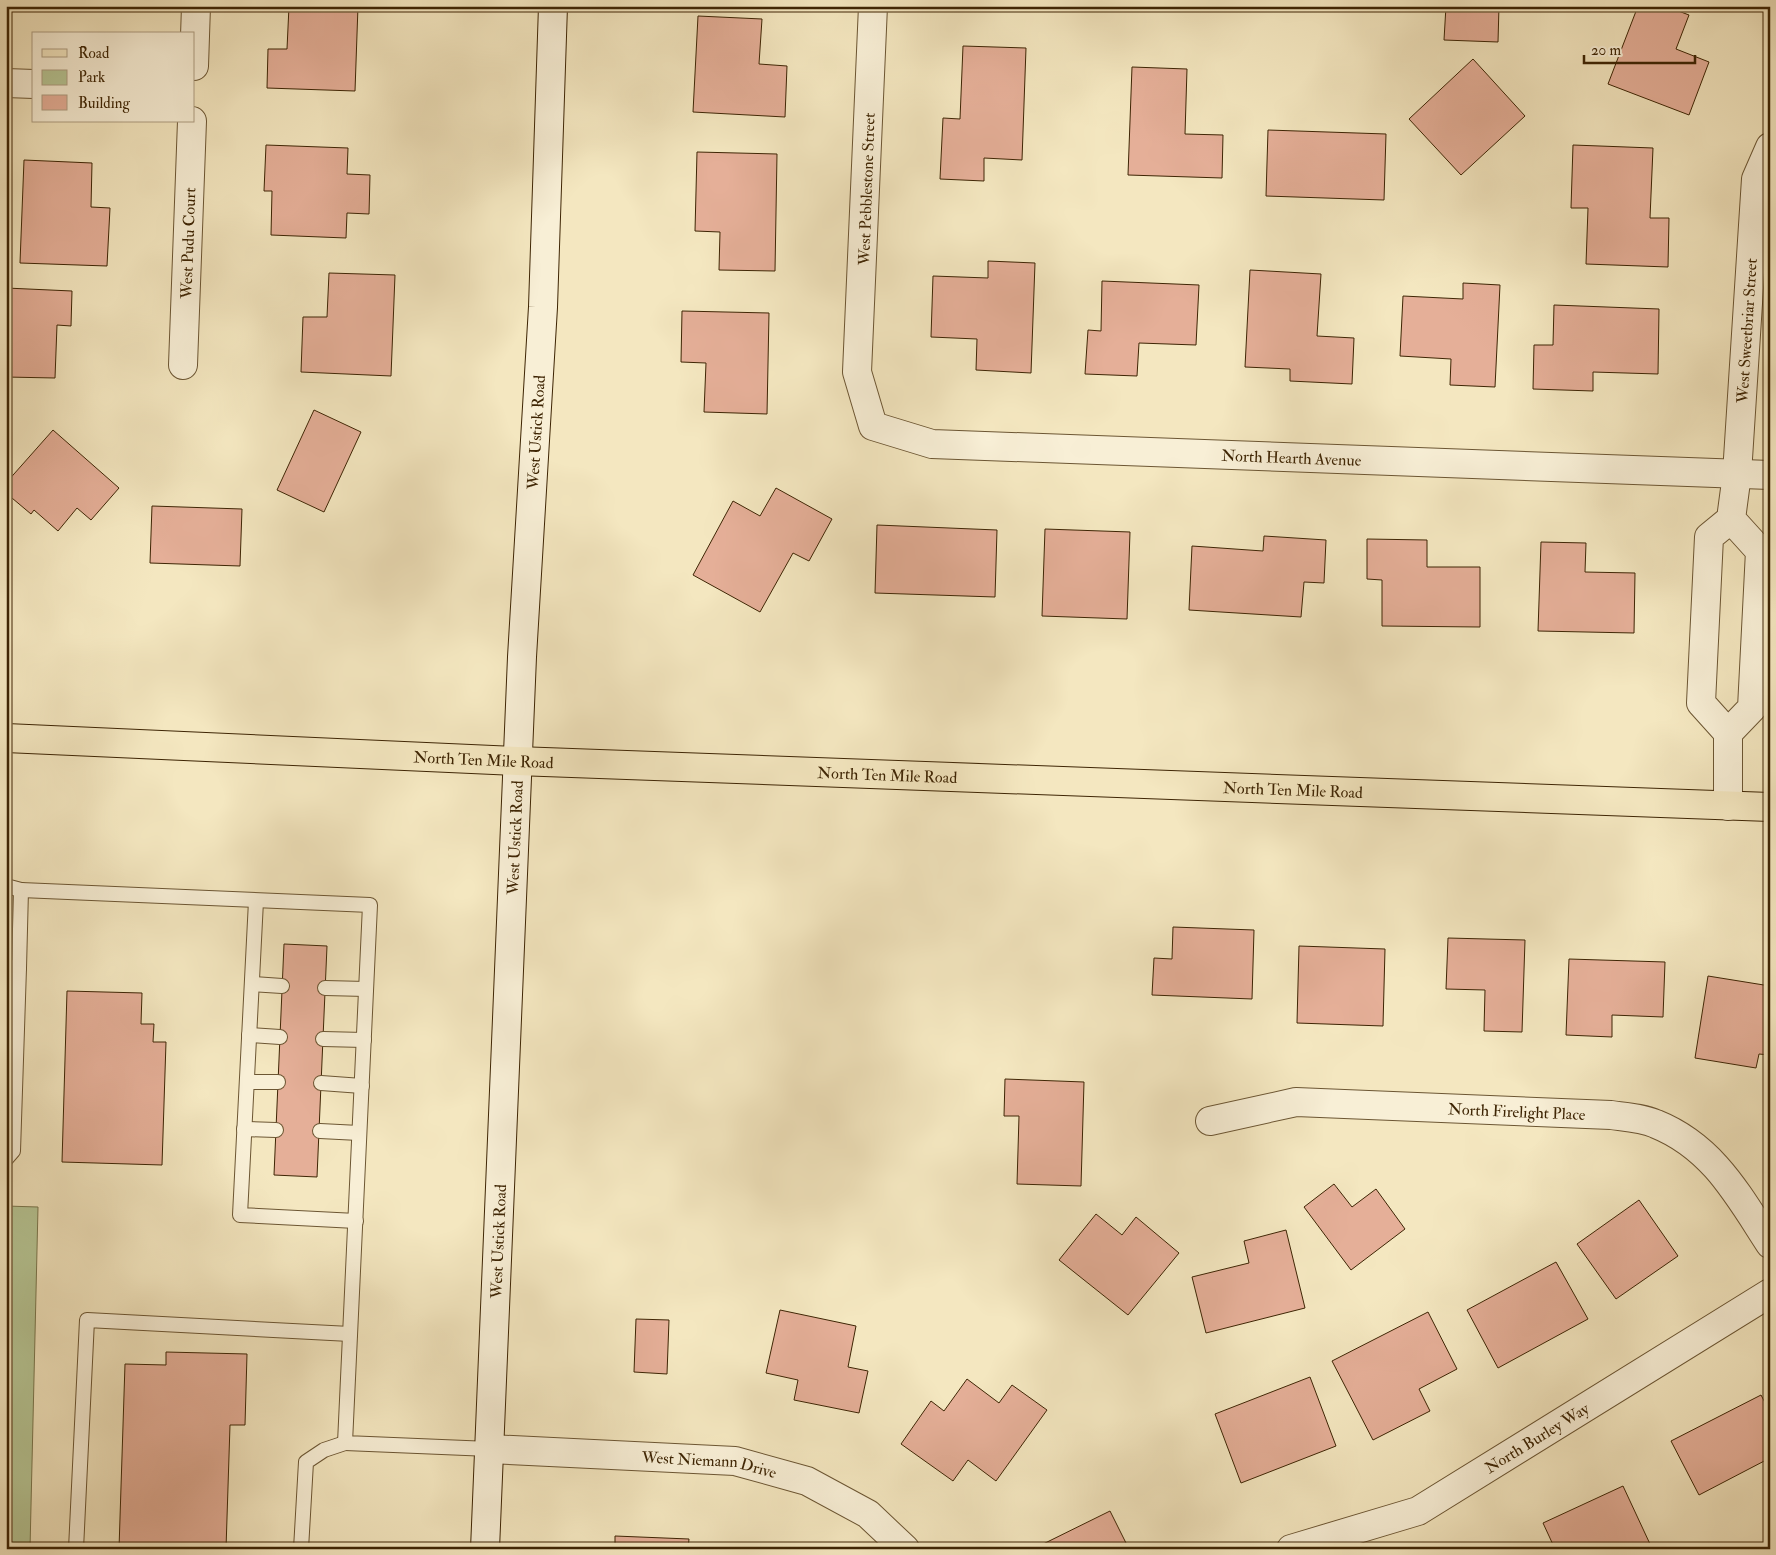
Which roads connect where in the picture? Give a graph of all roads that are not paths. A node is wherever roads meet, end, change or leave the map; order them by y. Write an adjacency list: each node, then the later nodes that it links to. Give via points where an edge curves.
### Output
1 (196, 6): 4 (street)
2 (553, 6): 16 (street, West Ustick Road, via 543,308)
3 (873, 6): 10 (street, West Pebblestone Street)
4 (195, 36)
5 (6, 82): 6 (street)
6 (32, 84)
7 (192, 122): 9 (street, West Pudu Court)
8 (1770, 147): 11 (street, West Sweetbriar Street, via 1756,179)
9 (183, 365)
10 (857, 372): 11 (street, North Hearth Avenue, via 873,426 932,444)
11 (1737, 474): 12 (street, North Hearth Avenue); 13 (street, West Sweetbriar Street)
12 (1770, 475)
13 (1732, 519): 14 (street, via 1760,551 1752,708); 14 (street, via 1709,537 1701,703)
14 (1728, 733): 17 (street)
15 (6, 738): 16 (main road, North Ten Mile Road)
16 (517, 762): 17 (main road, North Ten Mile Road); 46 (street, West Ustick Road)
17 (1728, 806): 18 (main road, North Ten Mile Road)
18 (1770, 807)
19 (6, 886): 20 (lane)
20 (21, 890): 21 (lane); 22 (lane)
21 (256, 901): 23 (lane); 26 (lane, via 370,906)
22 (13, 967): 40 (lane, via 13,1151)
23 (252, 984): 24 (lane); 27 (lane)
24 (282, 986)
25 (325, 988): 26 (lane)
26 (366, 989): 30 (lane)
27 (249, 1035): 28 (lane); 31 (lane)
28 (280, 1037)
29 (324, 1039): 30 (lane)
30 (364, 1040): 34 (lane)
31 (247, 1082): 32 (lane); 36 (lane)
32 (278, 1082)
33 (321, 1084): 34 (lane)
34 (362, 1086): 39 (lane)
35 (1210, 1121): 42 (street, North Firelight Place, via 1296,1102 1612,1115 1655,1123 1694,1144 1725,1176)
36 (244, 1129): 37 (lane); 41 (lane, via 240,1215)
37 (276, 1130)
38 (320, 1131): 39 (lane)
39 (359, 1133): 41 (lane)
40 (6, 1159)
41 (356, 1221): 44 (lane)
42 (1770, 1244)
43 (1770, 1294): 51 (street, North Burley Way, via 1418,1511)
44 (350, 1334): 45 (lane); 47 (lane, via 87,1320)
45 (345, 1443): 46 (lane); 48 (lane, via 324,1450 306,1462)
46 (490, 1449): 49 (street, West Ustick Road); 50 (street, West Niemann Drive, via 735,1462 807,1481 868,1514)
47 (76, 1549)
48 (301, 1549)
49 (485, 1549)
50 (905, 1549)
51 (1291, 1549)

